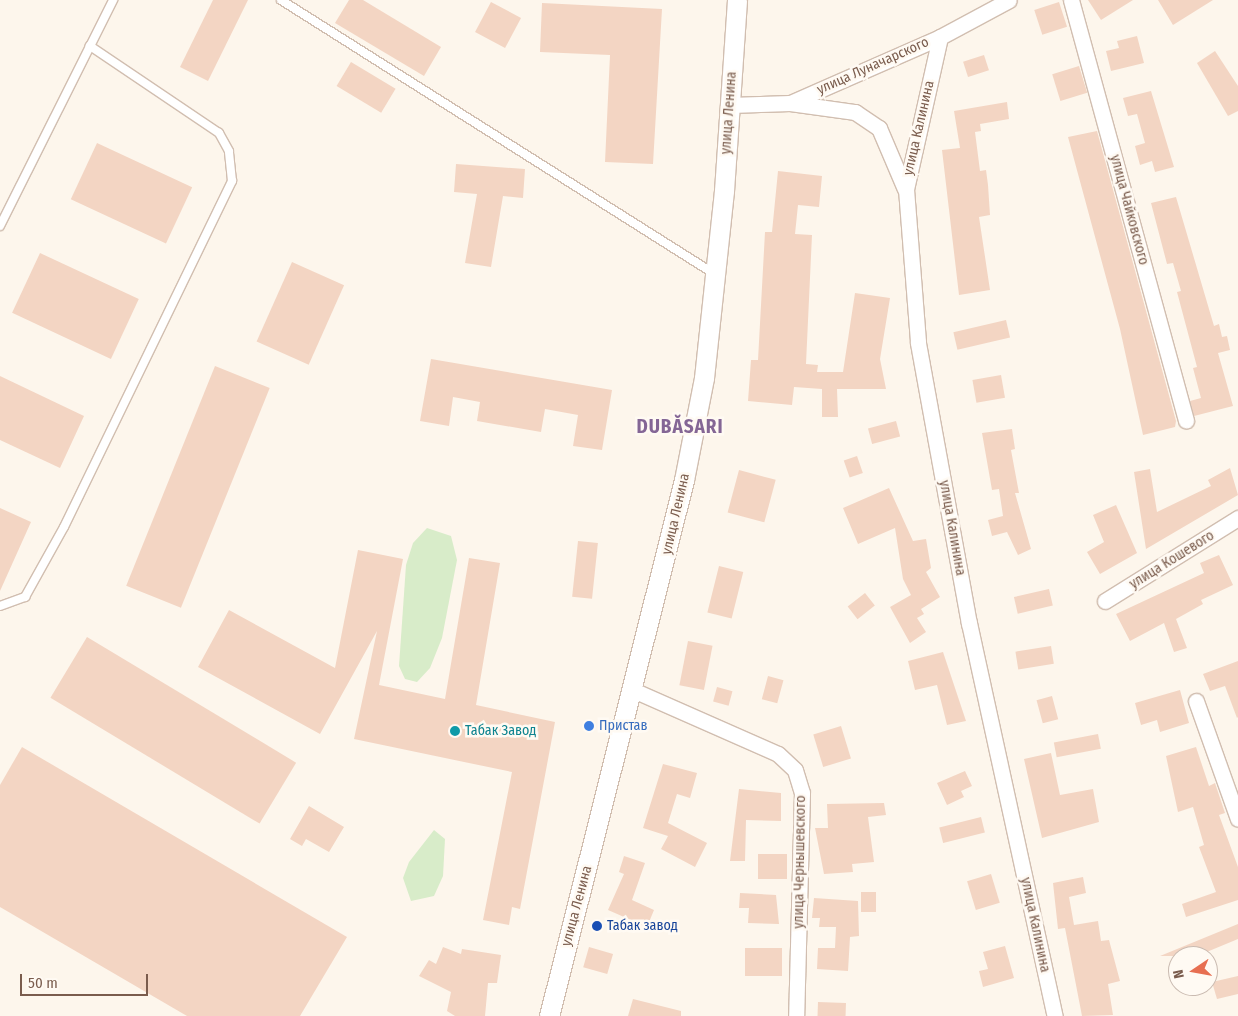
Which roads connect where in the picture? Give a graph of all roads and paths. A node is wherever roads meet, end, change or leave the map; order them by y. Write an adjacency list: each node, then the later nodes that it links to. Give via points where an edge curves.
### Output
1 (113, 0): 7 (lane)
2 (281, 0): 12 (lane)
3 (737, 0): 9 (street, улица Ленина)
4 (1009, 0): 6 (street, улица Луначарского)
5 (1071, 0): 13 (street, улица Чайковского)
6 (940, 37): 8 (street, улица Луначарского); 10 (street, улица Калинина)
7 (90, 46): 11 (lane); 16 (lane, via 218,133 229,151 232,181 60,534 25,597)
8 (790, 103): 9 (street, улица Луначарского); 10 (street, via 855,112 880,128)
9 (730, 105): 12 (street, улица Ленина)
10 (906, 189): 22 (street, улица Калинина, via 918,343 969,623)
11 (0, 226)
12 (715, 274): 17 (street, улица Ленина, via 704,378 684,480)
13 (1186, 421)
14 (1238, 518): 15 (street, улица Кошевого)
15 (1105, 601)
16 (0, 606)
17 (633, 690): 20 (street, улица Ленина); 21 (street, улица Чернышевского, via 778,754 795,770 802,793)
18 (1196, 701): 19 (street)
19 (1238, 819)
20 (549, 1016)
21 (796, 1016)
22 (1054, 1016)

